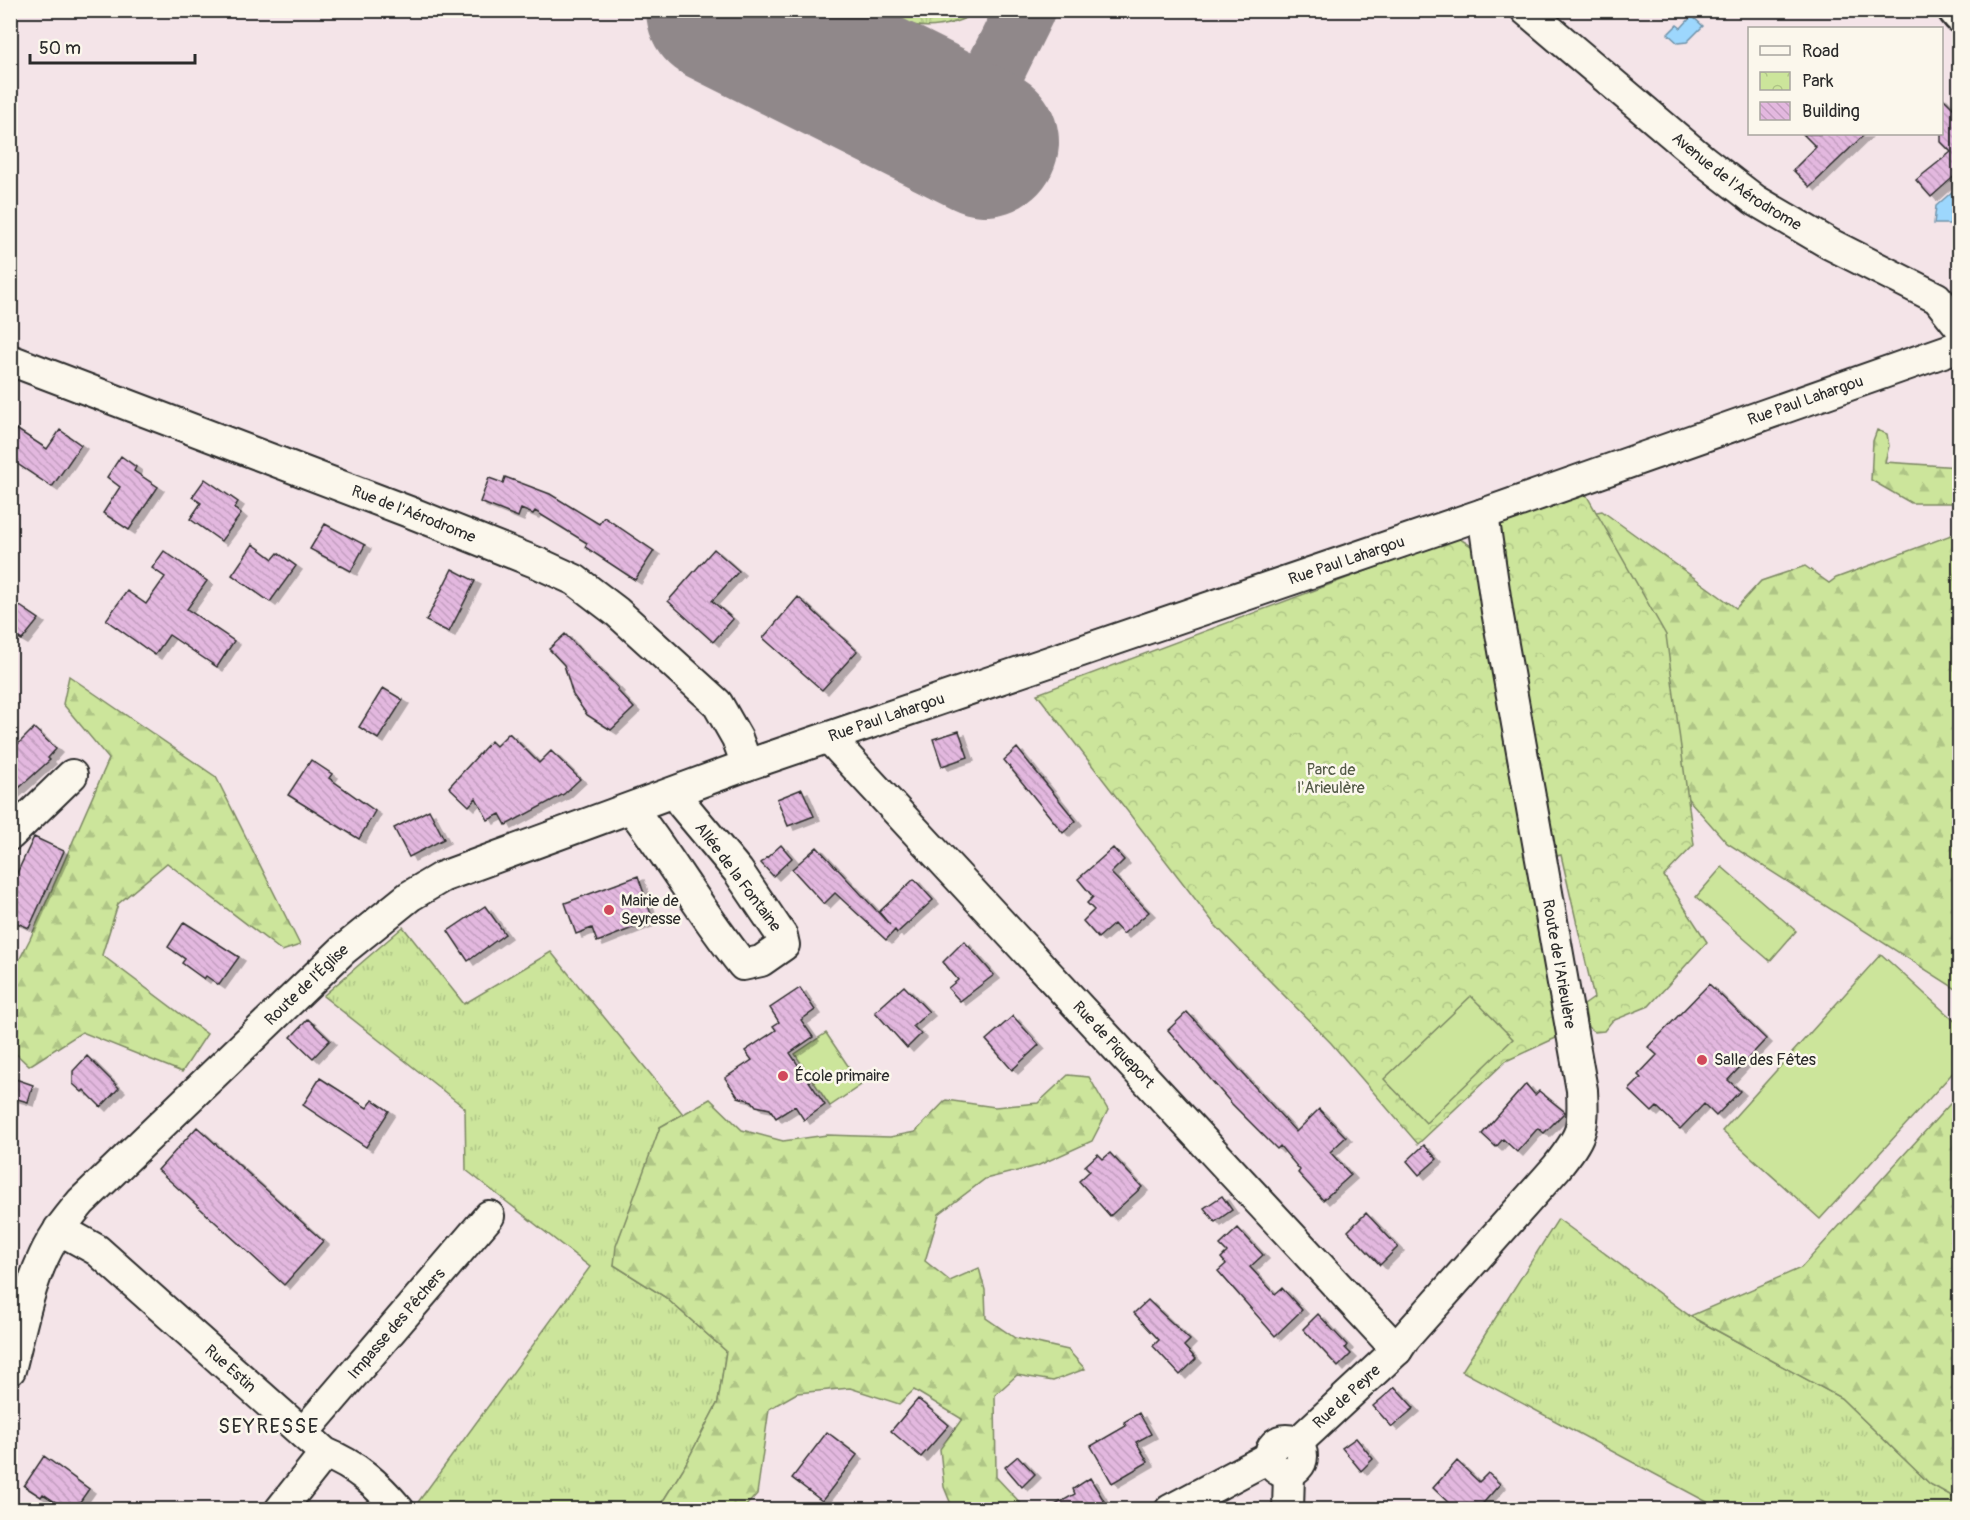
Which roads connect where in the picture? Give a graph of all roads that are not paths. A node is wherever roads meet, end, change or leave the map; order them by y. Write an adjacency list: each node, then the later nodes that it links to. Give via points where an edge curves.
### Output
1 (1526, 10): 4 (street, Avenue de l'Aérodrome, via 1702,160 1755,200 1830,244 1937,298)
2 (1955, 10): 3 (main road)
3 (1959, 16)
4 (1955, 341): 6 (street, Rue Paul Lahargou)
5 (10, 360): 8 (street, Rue de l'Aérodrome, via 401,509 575,580 717,703)
6 (1483, 513): 7 (street, Rue Paul Lahargou); 15 (street, Route de l'Arieulère, via 1582,1090 1583,1123 1578,1140 1557,1167)
7 (830, 739): 8 (street, Rue Paul Lahargou); 15 (street, Rue de Piqueport)
8 (747, 765): 10 (street, Route de l'Église)
9 (72, 775): 12 (street)
10 (679, 792): 11 (street, Route de l'Église); 11 (street, Allée de la Fontaine, via 682,804 738,871 782,936 784,945 761,961 743,965)
11 (632, 809): 14 (street, Route de l'Église, via 442,877 410,896 297,993 108,1174)
12 (10, 835)
13 (489, 1216): 17 (street, Impasse des Pêchers)
14 (59, 1229): 16 (street, Route de l'Église, via 29,1297); 17 (street, Rue Estin, via 97,1250)
15 (1397, 1350): 19 (street, Rue de Peyre, via 1297,1443 1276,1443)
16 (10, 1370)
17 (303, 1432): 18 (street, Rue Estin)
18 (325, 1453): 20 (street); 21 (street, Rue Estin, via 346,1461 373,1481)
19 (1279, 1465): 22 (street, Rue de Peyre); 23 (street)
20 (280, 1509)
21 (399, 1509)
22 (1170, 1509)
23 (1288, 1509)

